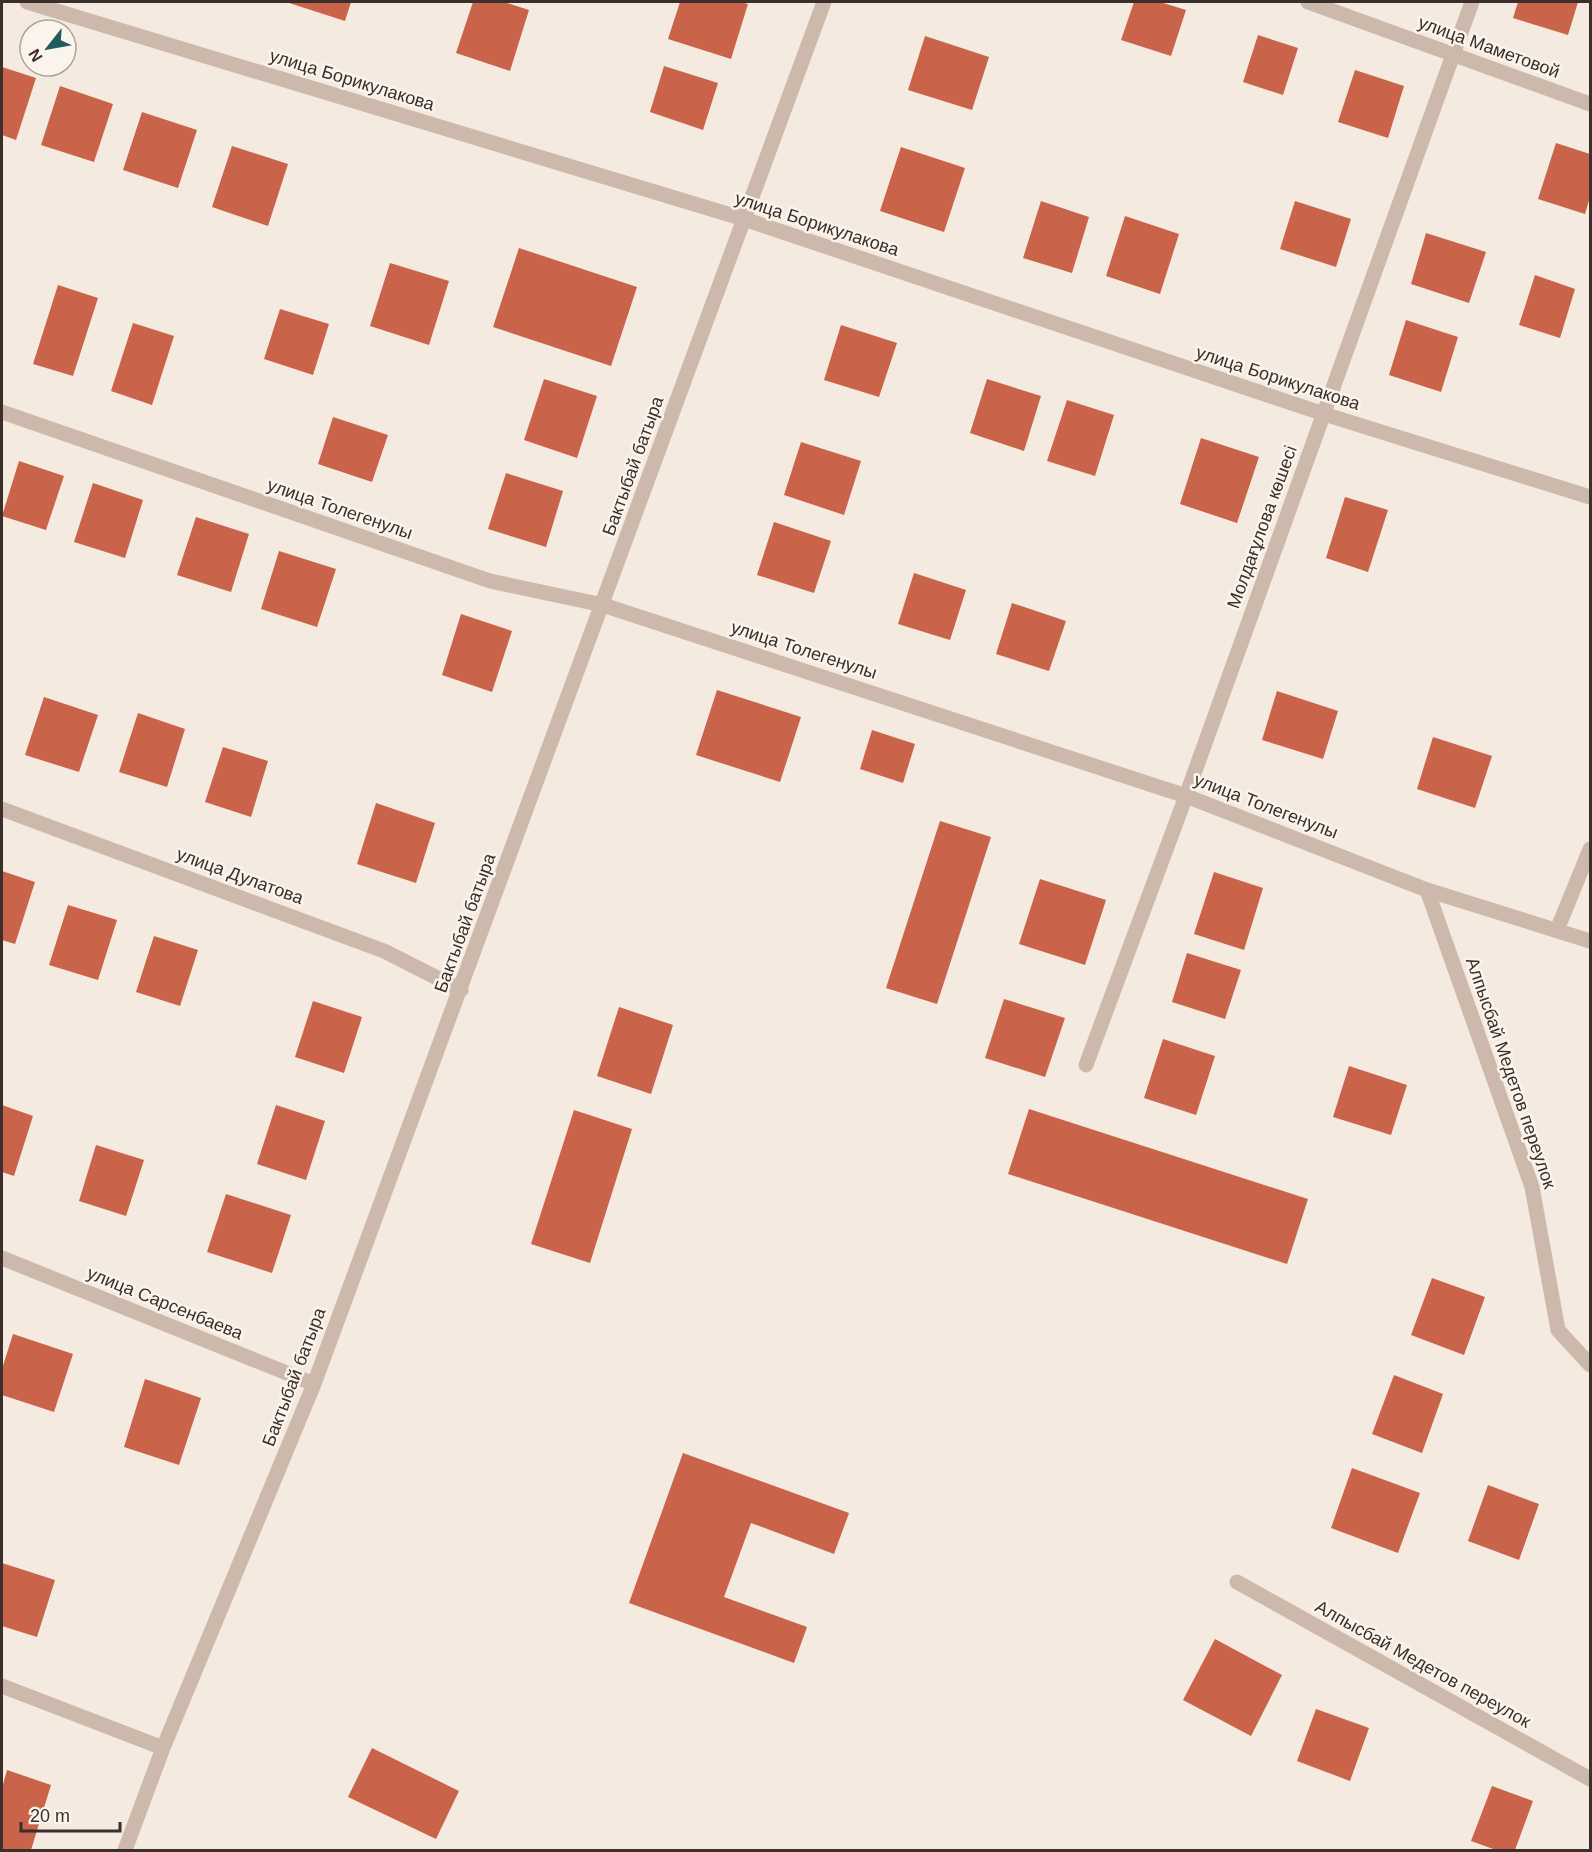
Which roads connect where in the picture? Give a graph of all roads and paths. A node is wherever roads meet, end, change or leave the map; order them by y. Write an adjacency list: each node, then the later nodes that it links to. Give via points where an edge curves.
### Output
1 (27, 2): 7 (street, улица Борикулакова)
2 (824, 2): 7 (street, Бактыбай батыра)
3 (1308, 2): 5 (street, улица Маметовой)
4 (1472, 2): 5 (street, Молдағұлова көшесі)
5 (1452, 55): 6 (street, улица Маметовой); 9 (street, Молдағұлова көшесі)
6 (1590, 104)
7 (744, 219): 9 (street, улица Борикулакова); 11 (street, Бактыбай батыра)
8 (2, 412): 11 (street, улица Толегенулы, via 490,581)
9 (1324, 414): 10 (street, улица Борикулакова); 12 (street, Молдағұлова көшесі)
10 (1590, 497)
11 (603, 605): 12 (street, улица Толегенулы); 18 (street, Бактыбай батыра)
12 (1186, 796): 15 (street, улица Толегенулы); 19 (street, Молдағұлова көшесі)
13 (2, 809): 18 (street, улица Дулатова, via 384,951)
14 (1590, 849): 16 (street)
15 (1428, 890): 16 (street, улица Толегенулы); 21 (street, Алпысбай Медетов переулок, via 1532,1187 1558,1330)
16 (1557, 930): 17 (street, улица Толегенулы)
17 (1590, 941)
18 (461, 990): 22 (street, Бактыбай батыра)
19 (1086, 1065)
20 (2, 1258): 22 (street, улица Сарсенбаева)
21 (1590, 1365)
22 (314, 1384): 25 (street, Бактыбай батыра)
23 (1237, 1582): 26 (street, Алпысбай Медетов переулок)
24 (2, 1686): 25 (street)
25 (163, 1748): 27 (street, Бактыбай батыра)
26 (1590, 1779)
27 (125, 1851)

